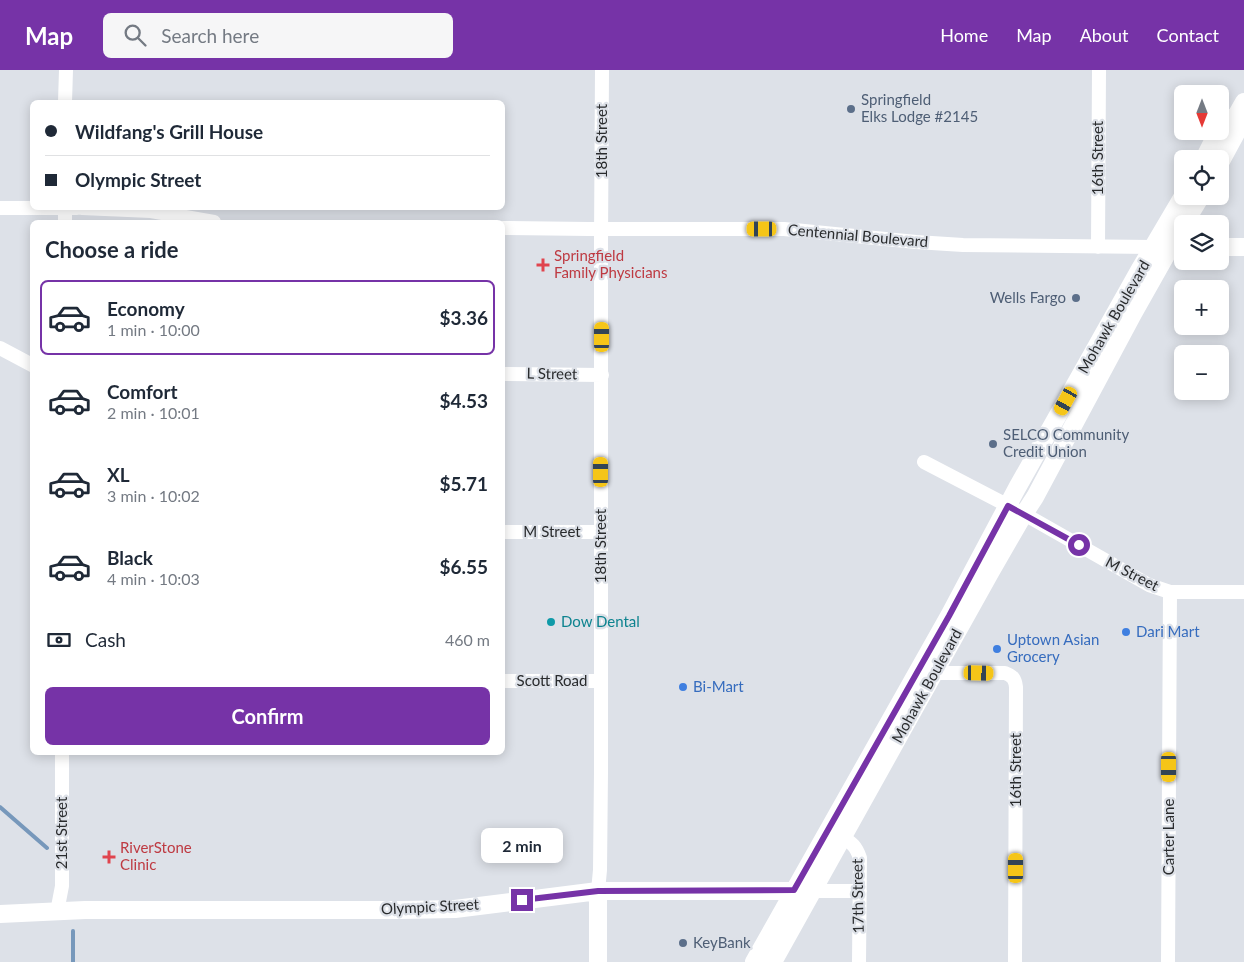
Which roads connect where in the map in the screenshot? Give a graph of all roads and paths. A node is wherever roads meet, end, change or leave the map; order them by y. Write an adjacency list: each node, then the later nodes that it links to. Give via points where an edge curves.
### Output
1 (66, 70): 4 (street)
2 (602, 70): 14 (street, 18th Street)
3 (1099, 70): 15 (street, 16th Street)
4 (65, 100)
5 (1241, 110): 6 (main road); 7 (main road, via 1240,126)
6 (1229, 118)
7 (1227, 150)
8 (1181, 205): 16 (main road, Mohawk Boulevard)
9 (0, 208): 10 (street)
10 (30, 208)
11 (129, 210): 12 (street)
12 (203, 220)
13 (505, 228): 14 (street, Centennial Boulevard)
14 (601, 229): 15 (street, Centennial Boulevard, via 784,229 963,245); 22 (street, 18th Street)
15 (1098, 247): 16 (street, Centennial Boulevard)
16 (1169, 247): 24 (main road, Mohawk Boulevard, via 1140,270); 25 (main road, Mohawk Boulevard)
17 (1229, 247): 18 (main road)
18 (1244, 247)
19 (0, 348): 20 (street)
20 (30, 364)
21 (505, 374): 22 (street, L Street)
22 (602, 375): 27 (street, 18th Street)
23 (924, 462): 24 (street, M Street)
24 (1008, 506): 25 (street, M Street); 30 (main road, Mohawk Boulevard)
25 (1024, 514): 28 (street, M Street, via 1149,585); 31 (main road, Mohawk Boulevard)
26 (505, 532): 27 (street, M Street)
27 (601, 532): 33 (street, 18th Street)
28 (1170, 592): 29 (street, M Street); 46 (street, Carter Lane)
29 (1244, 592)
30 (916, 672): 31 (street, 16th Street); 36 (main road, Mohawk Boulevard)
31 (934, 673): 35 (main road, Mohawk Boulevard); 45 (street, 16th Street, via 1005,673 1015,681)
32 (505, 681): 33 (street, Scott Road)
33 (601, 681): 37 (street, 18th Street)
34 (62, 755): 39 (street, 21st Street, via 62,886)
35 (842, 837): 36 (main road, Mohawk Boulevard); 38 (street, 17th Street, via 858,852)
36 (803, 890): 37 (main road, Olympic Street); 38 (street, Olympic Street); 42 (main road, Mohawk Boulevard); 43 (main road, Mohawk Boulevard)
37 (598, 891): 39 (main road, Olympic Street, via 455,909); 41 (main road, 18th Street)
38 (860, 891): 44 (street, 17th Street)
39 (57, 912): 40 (main road, Olympic Street)
40 (0, 914)
41 (598, 962)
42 (754, 962)
43 (772, 962)
44 (859, 962)
45 (1015, 962)
46 (1168, 962)

